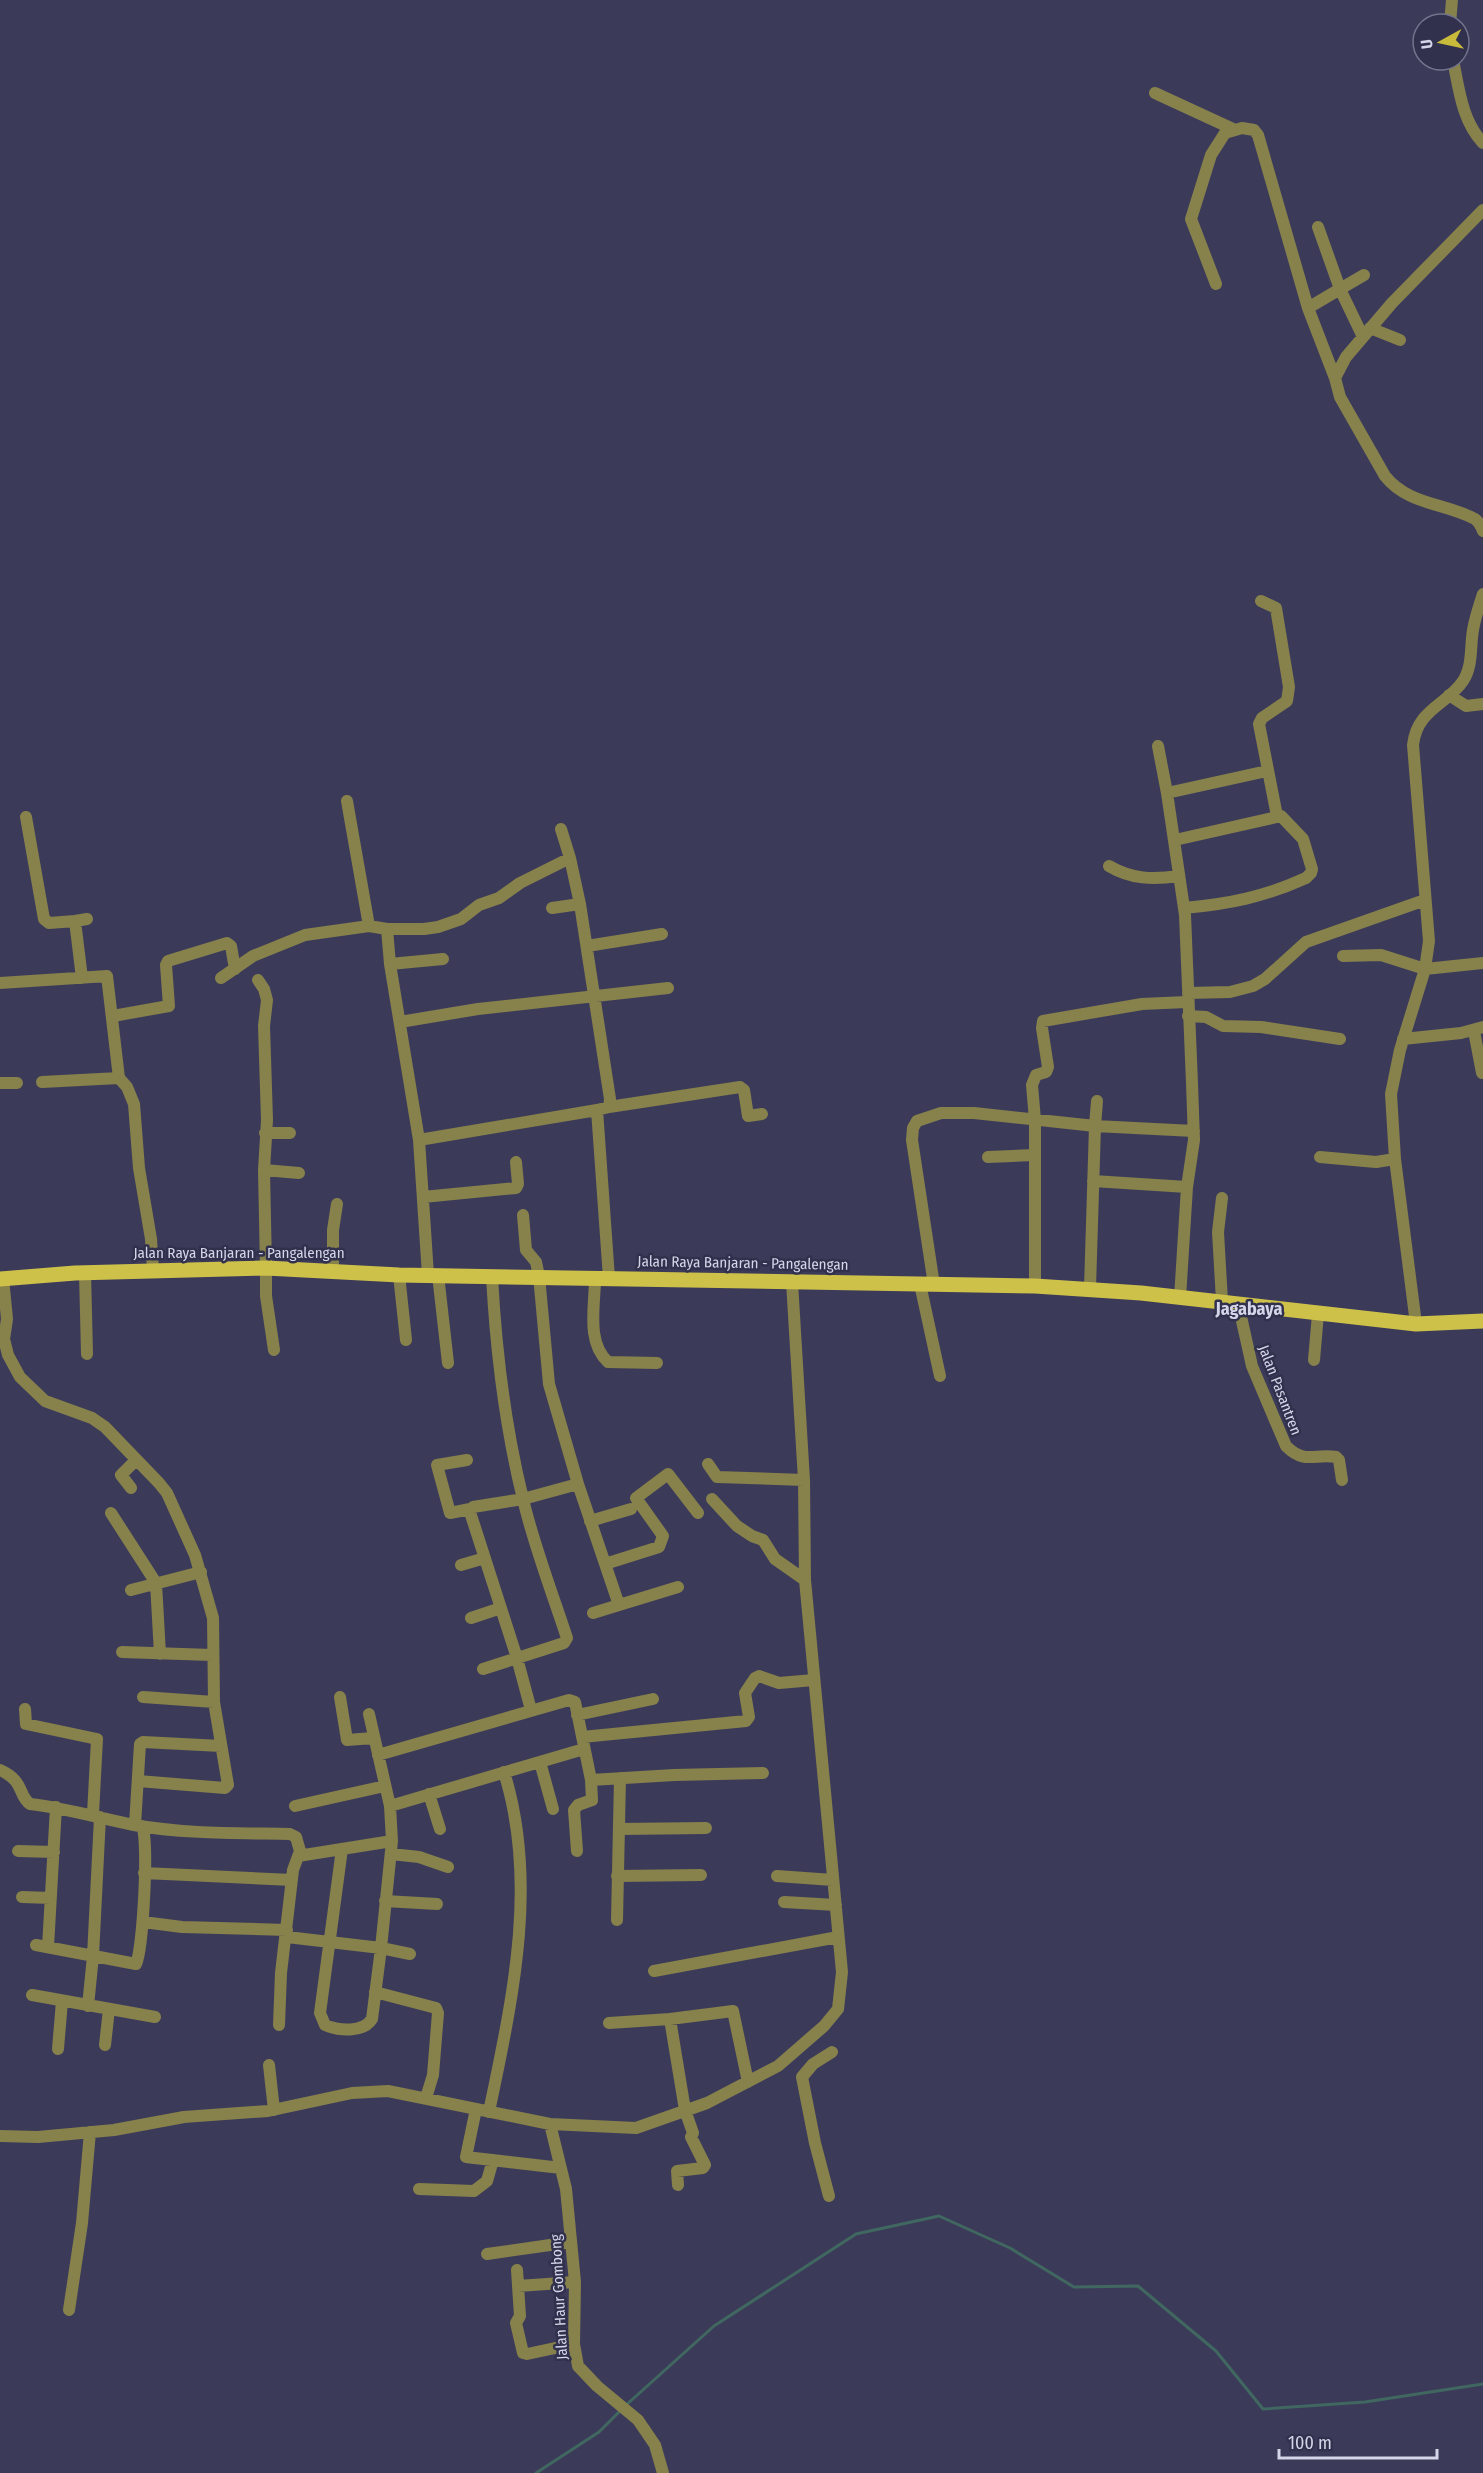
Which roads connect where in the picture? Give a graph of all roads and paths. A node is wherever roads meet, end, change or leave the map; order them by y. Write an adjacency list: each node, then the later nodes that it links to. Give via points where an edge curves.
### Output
1 (1455, 72): 4 (street, via 1467,118)
2 (1155, 93): 3 (street)
3 (1233, 129): 8 (street, via 1225,133 1211,155 1191,219); 10 (street, via 1249,129 1258,135)
4 (1483, 143)
5 (1483, 210): 11 (street)
6 (1318, 227): 9 (street)
7 (1364, 275): 9 (street)
8 (1216, 284)
9 (1340, 289): 10 (street); 11 (street)
10 (1308, 308): 13 (street)
11 (1367, 333): 12 (street); 13 (street)
12 (1400, 340)
13 (1335, 378): 14 (street, via 1340,397 1385,476 1403,493 1474,519)
14 (1483, 531)
15 (1483, 594): 17 (street, via 1473,628 1467,674)
16 (1262, 601): 20 (street, via 1276,608 1289,687 1287,701 1259,724)
17 (1449, 695): 18 (street, via 1466,706); 30 (street, via 1420,723 1413,745)
18 (1483, 704)
19 (1158, 746): 21 (street)
20 (1267, 771): 21 (street); 23 (street)
21 (1167, 793): 26 (street)
22 (347, 801): 34 (street)
23 (1277, 816): 26 (street); 33 (street, via 1303,839 1311,860 1309,876 1242,901)
24 (26, 817): 44 (street, via 44,919 81,920)
25 (561, 830): 27 (street)
26 (1174, 840): 29 (street)
27 (570, 858): 31 (street); 35 (street, via 479,905 461,919 424,929)
28 (1109, 866): 29 (street, via 1138,877)
29 (1178, 876): 33 (street)
30 (1425, 900): 43 (street, via 1429,942); 50 (street, via 1306,942 1253,986)
31 (580, 903): 32 (street); 37 (street)
32 (552, 908)
33 (1184, 908): 50 (street)
34 (369, 926): 35 (street); 42 (street, via 305,935 253,956)
35 (387, 929): 41 (street)
36 (662, 934): 37 (street)
37 (587, 946): 49 (street)
38 (1343, 956): 43 (street, via 1381,955)
39 (443, 959): 41 (street)
40 (1483, 963): 43 (street)
41 (390, 964): 53 (street)
42 (235, 969): 45 (street); 51 (street, via 227,943 168,961 169,1006)
43 (1425, 969): 55 (street)
44 (82, 978): 47 (street); 51 (street, via 107,976)
45 (220, 978)
46 (258, 980): 68 (street, via 267,1000)
47 (0, 983)
48 (668, 988): 49 (street)
49 (595, 996): 53 (street); 63 (street, via 610,1099)
50 (1188, 998): 52 (street); 65 (street, via 1043,1021 1048,1067 1033,1079)
51 (113, 1016): 58 (street)
52 (1188, 1016): 56 (street, via 1206,1017 1223,1026 1261,1027); 67 (street)
53 (400, 1022): 70 (street)
54 (1479, 1029): 55 (street); 57 (street)
55 (1403, 1039): 74 (street, via 1390,1094)
56 (1340, 1040)
57 (1482, 1073)
58 (119, 1078): 59 (street); 85 (street, via 134,1104)
59 (42, 1082)
60 (0, 1083): 61 (street)
61 (17, 1083)
62 (1097, 1101): 66 (street)
63 (603, 1108): 64 (street, via 740,1087 744,1090 748,1116); 70 (street); 93 (street)
64 (762, 1114)
65 (1035, 1120): 66 (street); 71 (street); 95 (street, via 941,1113 917,1121 912,1140)
66 (1095, 1126): 67 (street); 78 (street)
67 (1194, 1131): 79 (street)
68 (265, 1133): 69 (street); 76 (street)
69 (290, 1133)
70 (419, 1140): 80 (street)
71 (1034, 1155): 72 (street); 96 (street)
72 (987, 1157)
73 (1320, 1157): 74 (street, via 1376,1162)
74 (1395, 1159): 103 (street)
75 (516, 1162): 80 (street, via 516,1188)
76 (264, 1170): 77 (street); 84 (street)
77 (299, 1173)
78 (1093, 1181): 79 (street); 97 (street)
79 (1187, 1187): 98 (street)
80 (423, 1197): 89 (street)
81 (1222, 1198): 99 (street, via 1218,1232)
82 (338, 1204): 86 (street, via 333,1230)
83 (523, 1215): 90 (street, via 526,1250 536,1262)
84 (266, 1268): 85 (main road, Jalan Raya Banjaran - Pangalengan); 86 (main road, Jalan Raya Banjaran - Pangalengan); 105 (street)
85 (153, 1270): 87 (main road, Jalan Raya Banjaran - Pangalengan)
86 (333, 1270): 88 (main road, Jalan Raya Banjaran - Pangalengan)
87 (84, 1273): 92 (main road, Jalan Raya Banjaran - Pangalengan); 106 (street)
88 (399, 1275): 89 (main road, Jalan Raya Banjaran - Pangalengan); 104 (street)
89 (433, 1275): 91 (main road, Jalan Raya Banjaran - Pangalengan); 108 (street)
90 (539, 1276): 91 (main road, Jalan Raya Banjaran - Pangalengan); 93 (main road, Jalan Raya Banjaran - Pangalengan); 116 (street, via 549,1384)
91 (492, 1277): 118 (street, via 502,1389)
92 (2, 1278): 111 (street, via 7,1319 4,1339 20,1377 45,1401 92,1418 105,1427)
93 (602, 1278): 94 (main road, Jalan Raya Banjaran - Pangalengan); 109 (street, via 594,1335 601,1356 608,1362)
94 (792, 1282): 95 (main road, Jalan Raya Banjaran - Pangalengan); 114 (street)
95 (927, 1284): 96 (main road, Jalan Raya Banjaran - Pangalengan); 110 (street)
96 (1035, 1287): 97 (main road, Jalan Raya Banjaran - Pangalengan)
97 (1090, 1288): 98 (main road, Jalan Raya Banjaran - Pangalengan)
98 (1180, 1298): 99 (main road, Jalan Raya Banjaran - Pangalengan)
99 (1221, 1301): 100 (main road, Jalan Raya Banjaran - Pangalengan)
100 (1238, 1303): 101 (main road, Jalan Raya Banjaran - Pangalengan); 115 (street, Jalan Pasantren, via 1252,1366 1286,1446 1308,1459 1336,1457)
101 (1318, 1314): 103 (main road, Jalan Raya Banjaran - Pangalengan); 107 (street)
102 (1483, 1321): 103 (main road, Jalan Raya Banjaran - Pangalengan)
103 (1416, 1324)
104 (406, 1340)
105 (274, 1350)
106 (87, 1354)
107 (1314, 1360)
108 (448, 1363)
109 (657, 1363)
110 (940, 1376)
111 (136, 1460): 117 (street, via 121,1475); 128 (street, via 167,1493)
112 (467, 1460): 120 (street, via 437,1465 450,1513)
113 (708, 1464): 114 (street, via 717,1477)
114 (804, 1480): 129 (street)
115 (1342, 1480)
116 (578, 1484): 118 (street); 124 (street)
117 (131, 1488)
118 (523, 1499): 120 (street); 140 (street, via 567,1638 564,1644)
119 (712, 1499): 129 (street, via 737,1526 763,1540 775,1559)
120 (470, 1509): 125 (street)
121 (632, 1509): 124 (street)
122 (111, 1512): 130 (street)
123 (698, 1513): 126 (street, via 668,1474 636,1498 663,1536 658,1546)
124 (590, 1521): 126 (street)
125 (485, 1558): 127 (street); 134 (street)
126 (605, 1564): 133 (street)
127 (461, 1565)
128 (201, 1572): 130 (street); 139 (street, via 215,1626)
129 (806, 1580): 142 (street)
130 (156, 1583): 132 (street); 138 (street)
131 (678, 1587): 133 (street)
132 (131, 1590)
133 (619, 1605): 135 (street)
134 (501, 1608): 136 (street); 140 (street)
135 (593, 1613)
136 (471, 1618)
137 (122, 1652): 138 (street)
138 (160, 1654): 139 (street)
139 (212, 1655): 146 (street)
140 (517, 1658): 141 (street); 148 (street)
141 (483, 1669)
142 (814, 1680): 152 (street, via 779,1683 755,1678 745,1693 749,1717 746,1721); 185 (street)
143 (143, 1697): 146 (street)
144 (340, 1697): 151 (street, via 347,1740)
145 (653, 1699): 150 (street)
146 (214, 1702): 153 (street)
147 (25, 1709): 168 (street, via 26,1724 97,1739)
148 (531, 1710): 150 (street, via 572,1701); 154 (street)
149 (369, 1714): 151 (street)
150 (577, 1715): 152 (street)
151 (373, 1738): 154 (street)
152 (583, 1743): 155 (street); 160 (street)
153 (221, 1746): 161 (street, via 142,1742); 161 (street, via 228,1785 225,1788)
154 (378, 1755): 162 (street)
155 (540, 1762): 157 (street); 167 (street)
156 (0, 1770): 166 (street, via 18,1782 27,1803)
157 (504, 1772): 163 (street); 217 (street, via 517,1834 521,1902 514,1991)
158 (763, 1773): 159 (street)
159 (620, 1778): 160 (street); 172 (street)
160 (591, 1780): 176 (street, via 592,1800 574,1810)
161 (138, 1781): 169 (street)
162 (385, 1786): 164 (street); 165 (street)
163 (429, 1794): 165 (street); 171 (street)
164 (295, 1806)
165 (390, 1806): 173 (street)
166 (56, 1807): 168 (street); 177 (street)
167 (553, 1809)
168 (96, 1815): 169 (street); 199 (street)
169 (139, 1825): 178 (street, via 290,1834 297,1837); 180 (street, via 146,1842)
170 (706, 1828): 172 (street)
171 (440, 1829)
172 (619, 1829): 182 (street)
173 (392, 1847): 174 (street); 179 (street); 188 (street)
174 (342, 1849): 178 (street); 196 (street)
175 (18, 1851): 177 (street)
176 (577, 1851)
177 (54, 1852): 187 (street)
178 (298, 1856): 184 (street)
179 (448, 1867)
180 (144, 1873): 184 (street); 193 (street)
181 (701, 1875): 182 (street)
182 (617, 1876): 192 (street)
183 (777, 1876): 185 (street)
184 (292, 1880): 194 (street)
185 (833, 1881): 191 (street)
186 (22, 1897): 187 (street)
187 (51, 1898): 199 (street, via 42,1946)
188 (385, 1901): 190 (street); 197 (street)
189 (784, 1902): 191 (street)
190 (437, 1905)
191 (836, 1905): 195 (street)
192 (617, 1920)
193 (143, 1922): 194 (street); 199 (street, via 136,1964)
194 (287, 1933): 196 (street); 209 (street)
195 (838, 1936): 200 (street); 214 (street, via 842,1972 838,2009 778,2066)
196 (329, 1941): 197 (street); 201 (street, via 320,2013 325,2025 353,2029 368,2026)
197 (381, 1948): 198 (street); 201 (street)
198 (410, 1954)
199 (93, 1956): 204 (street)
200 (654, 1971)
201 (375, 1992): 215 (street, via 436,2008 433,2075)
202 (32, 1995): 203 (street)
203 (62, 2001): 204 (street); 211 (street)
204 (88, 2006): 205 (street)
205 (109, 2008): 206 (street); 210 (street)
206 (155, 2017)
207 (670, 2019): 208 (street); 214 (street, via 735,2012); 218 (street)
208 (609, 2023)
209 (279, 2025)
210 (105, 2045)
211 (58, 2049)
212 (832, 2052): 226 (street, via 802,2077)
213 (269, 2065): 216 (street)
214 (748, 2082): 218 (street)
215 (426, 2098): 216 (street, via 388,2091 359,2092); 217 (street)
216 (274, 2110): 220 (street, via 184,2117)
217 (483, 2110): 219 (street); 222 (street, via 465,2155)
218 (685, 2110): 219 (street, via 636,2128); 224 (street, via 693,2133 691,2138 705,2165 677,2171)
219 (550, 2124): 223 (street, Jalan Haur Gombong)
220 (90, 2132): 221 (street, via 23,2138); 232 (street)
221 (0, 2136)
222 (493, 2160): 223 (street); 225 (street, via 487,2181 474,2191)
223 (561, 2168): 227 (street, Jalan Haur Gombong)
224 (678, 2185)
225 (419, 2189)
226 (829, 2196)
227 (572, 2242): 228 (street); 230 (street, Jalan Haur Gombong)
228 (487, 2254)
229 (517, 2270): 231 (street)
230 (575, 2282): 231 (street); 233 (street, Jalan Haur Gombong)
231 (518, 2286): 233 (street, via 520,2316 516,2323 523,2353)
232 (69, 2310)
233 (574, 2344): 234 (street, Jalan Haur Gombong, via 578,2366 638,2420 656,2445)
234 (663, 2473)

